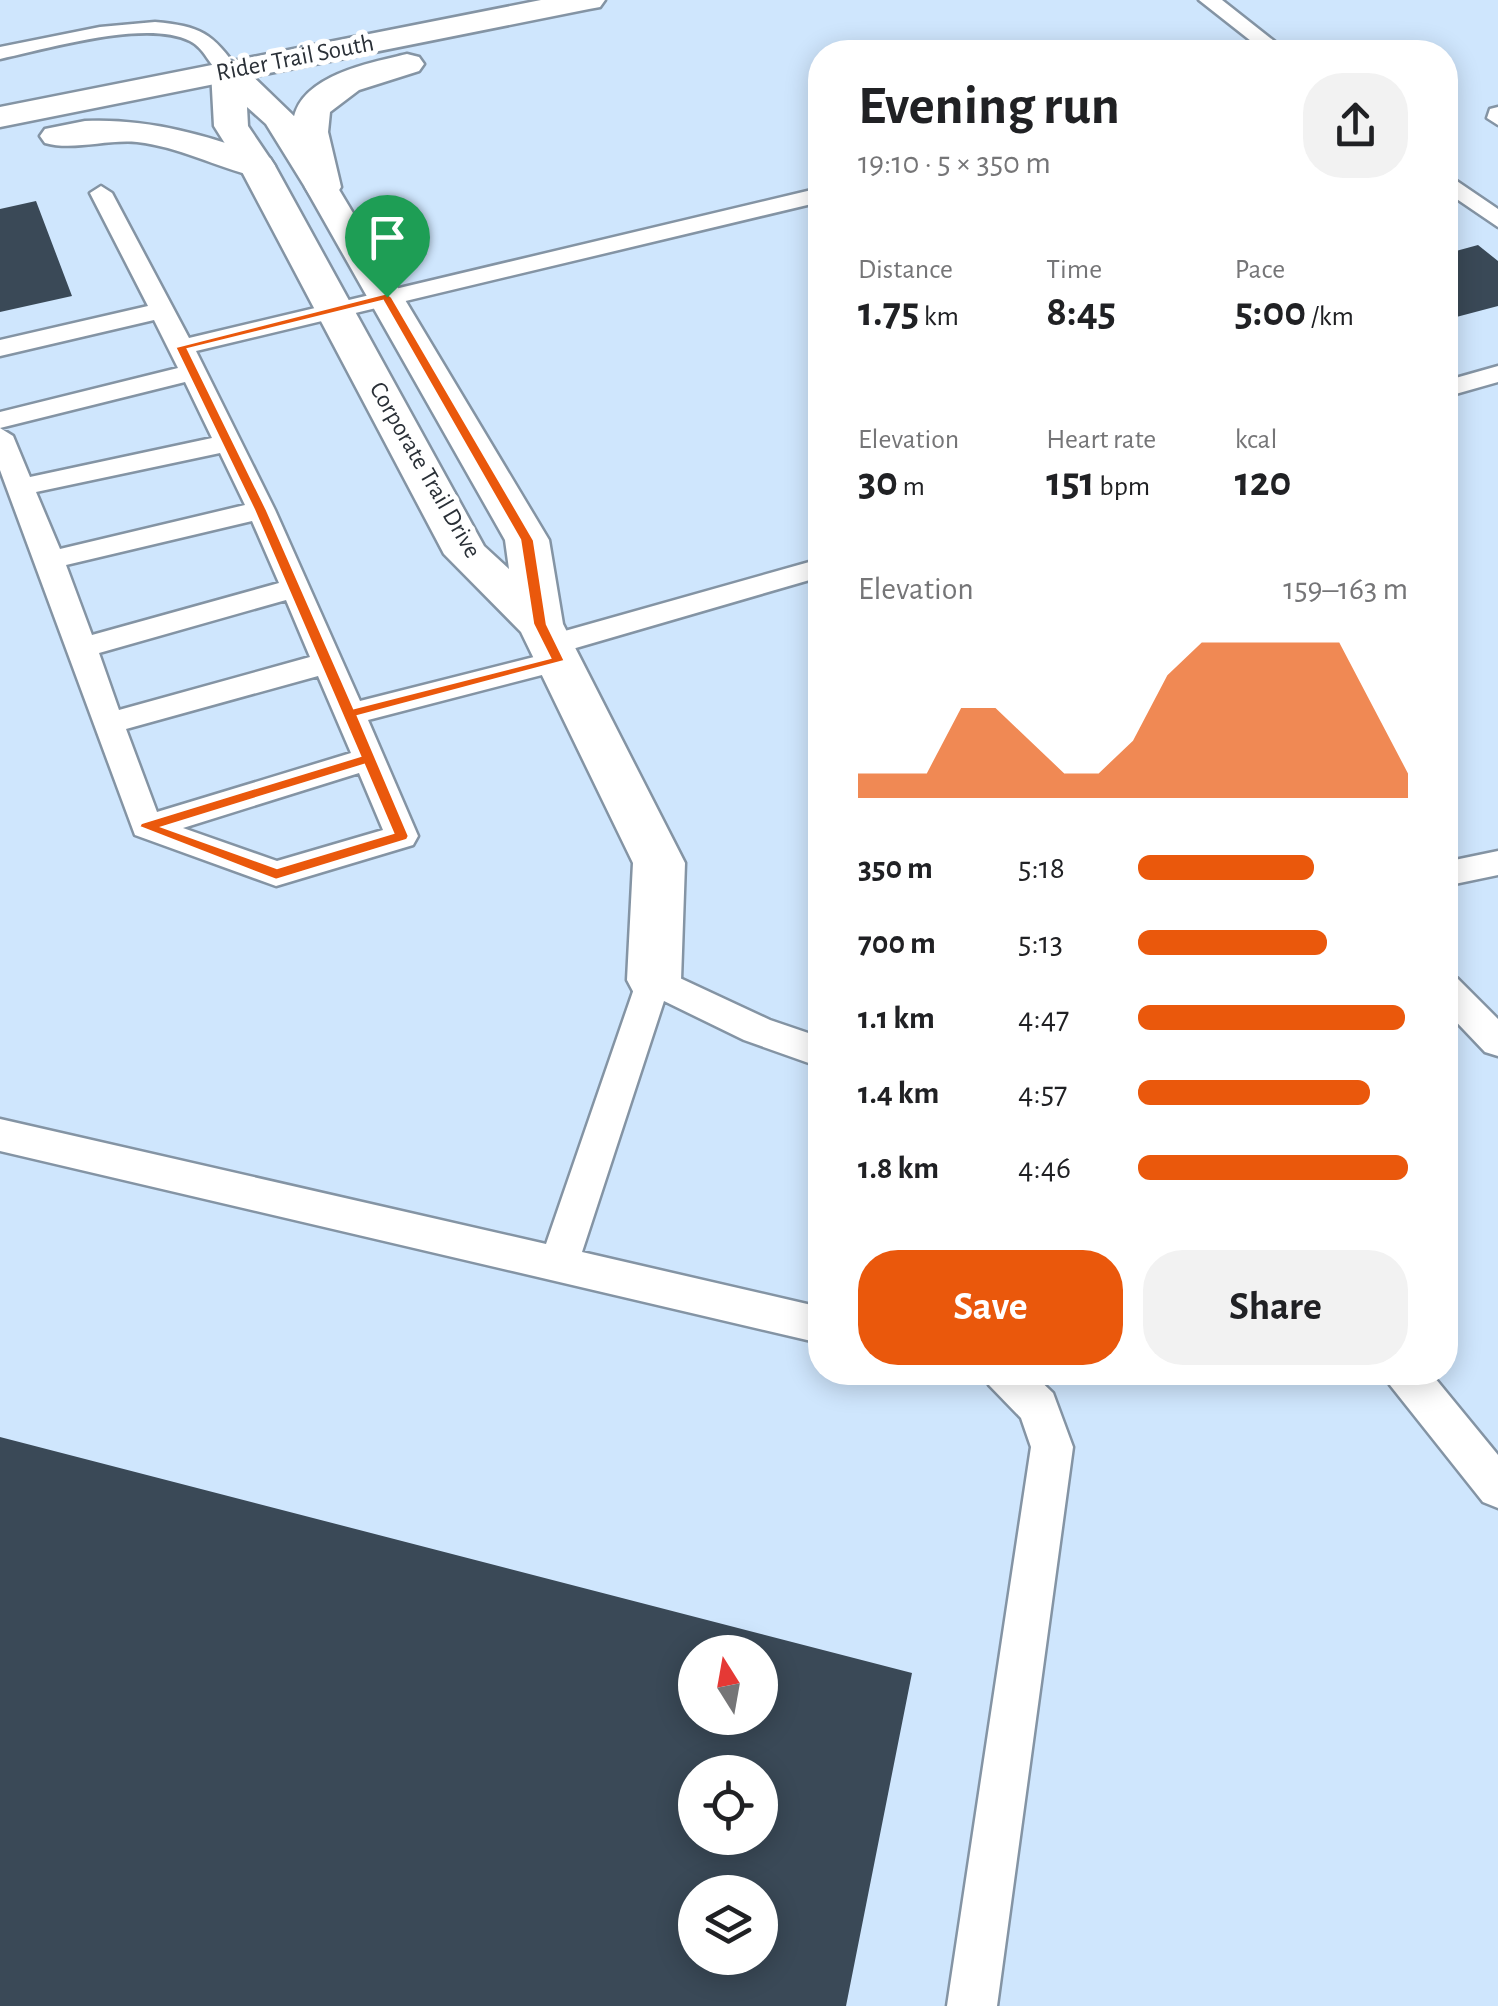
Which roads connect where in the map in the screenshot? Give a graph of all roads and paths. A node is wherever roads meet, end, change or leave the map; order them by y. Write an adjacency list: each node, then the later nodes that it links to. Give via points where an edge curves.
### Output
1 (590, 0): 6 (street, Rider Trail South)
2 (612, 0): 10 (street, via 477,50 398,66 333,90 310,118)
3 (1209, 0): 4 (lane)
4 (1262, 40)
5 (0, 53): 6 (lane, via 105,33 174,30 209,44)
6 (228, 71): 7 (street, Rider Trail South); 9 (street, Corporate Trail Drive, via 231,126); 10 (street, Corporate Trail Drive, via 279,118)
7 (0, 117)
8 (0, 146): 9 (street, via 119,128 199,142)
9 (257, 166): 16 (street, Corporate Trail Drive)
10 (323, 187): 15 (street, Corporate Trail Drive)
11 (1458, 190): 14 (lane)
12 (101, 193): 17 (lane)
13 (808, 198): 15 (lane)
14 (1498, 220)
15 (387, 297): 16 (lane); 31 (street, Corporate Trail Drive, via 527,540)
16 (334, 309): 18 (lane); 31 (street, Corporate Trail Drive, via 466,554)
17 (160, 311): 18 (lane); 19 (lane)
18 (181, 347): 20 (lane)
19 (0, 348)
20 (194, 372): 23 (lane); 25 (lane)
21 (1498, 374): 22 (lane)
22 (1458, 385)
23 (0, 420)
24 (0, 436): 26 (lane)
25 (228, 443): 26 (lane); 27 (lane)
26 (20, 487): 28 (lane)
27 (261, 510): 28 (lane); 30 (lane)
28 (51, 560): 32 (lane)
29 (808, 571): 31 (lane)
30 (295, 588): 32 (lane); 33 (lane)
31 (550, 644): 34 (lane); 40 (street, Corporate Trail Drive, via 658,863)
32 (82, 648): 35 (lane)
33 (328, 663): 34 (lane); 35 (lane)
34 (350, 714): 36 (lane)
35 (110, 723): 37 (lane)
36 (369, 758): 37 (lane); 37 (lane, via 402,836 276,874)
37 (146, 827)
38 (1498, 863): 39 (lane)
39 (1458, 871)
40 (654, 980): 43 (lane); 45 (lane)
41 (1458, 1001): 42 (lane)
42 (1498, 1042)
43 (808, 1048)
44 (0, 1135): 45 (lane)
45 (558, 1265): 46 (lane)
46 (808, 1323)
47 (1016, 1385): 50 (lane, via 1038,1406 1052,1447)
48 (1415, 1385): 49 (lane)
49 (1498, 1488)
50 (972, 2006)

